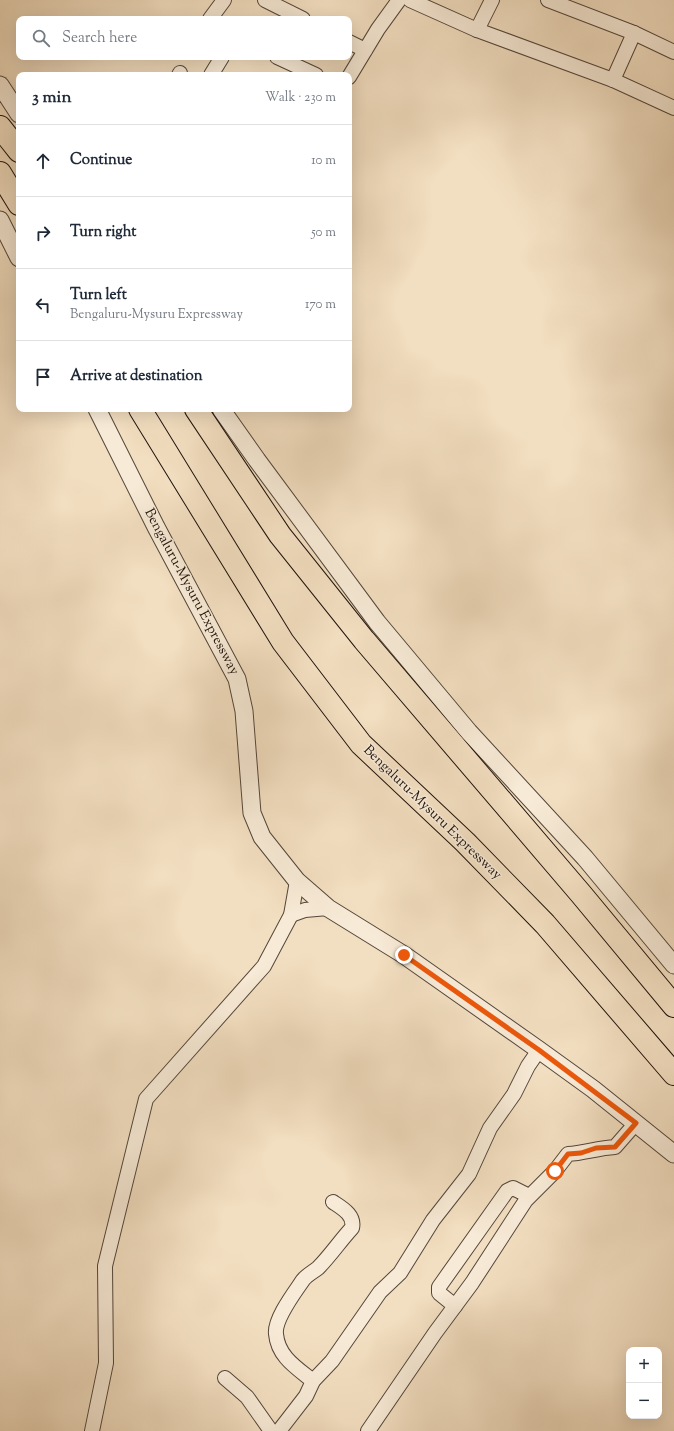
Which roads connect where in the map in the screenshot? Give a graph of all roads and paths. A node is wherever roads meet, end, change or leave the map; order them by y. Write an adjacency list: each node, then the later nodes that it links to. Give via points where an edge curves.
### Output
1 (224, 0): 7 (street)
2 (265, 0): 8 (street)
3 (410, 0): 9 (street)
4 (492, 0): 9 (street)
5 (548, 0): 10 (street)
6 (393, 1): 12 (street)
7 (212, 16)
8 (297, 16)
9 (477, 30): 19 (street)
10 (634, 33): 13 (street); 19 (street)
11 (352, 44): 12 (street)
12 (365, 50): 18 (street)
13 (674, 52)
14 (220, 60): 16 (street)
15 (284, 60): 17 (street)
16 (214, 72)
17 (310, 72)
18 (351, 72)
19 (613, 80): 21 (street)
20 (0, 85): 22 (street)
21 (674, 108)
22 (16, 109)
23 (0, 127): 24 (highway)
24 (16, 148)
25 (0, 173): 26 (highway)
26 (16, 199)
27 (0, 220): 28 (street)
28 (16, 252)
29 (98, 412): 33 (street, Bengaluru-Mysuru Expressway, via 237,679 244,711 252,813 262,837)
30 (142, 412): 39 (highway, Bengaluru-Mysuru Expressway, via 283,642 361,744 465,842 545,924)
31 (198, 412): 37 (highway, via 280,535 364,640)
32 (223, 412): 36 (street, via 373,617 469,732 585,858)
33 (297, 881): 34 (street, Bengaluru-Mysuru Expressway); 35 (street)
34 (328, 908): 35 (street, via 305,910); 38 (street, Bengaluru-Mysuru Expressway, via 404,955)
35 (291, 915): 47 (street, via 264,966 146,1100 105,1266 106,1363)
36 (674, 965)
37 (674, 1006)
38 (539, 1050): 40 (street, Bengaluru-Mysuru Expressway); 46 (street, via 514,1094 490,1128 469,1174 433,1220 400,1273 380,1292 332,1361)
39 (674, 1074)
40 (636, 1123): 41 (street, Bengaluru-Mysuru Expressway); 42 (street, via 615,1147 568,1154 555,1171)
41 (674, 1154)
42 (529, 1196): 44 (street); 44 (street, via 514,1188 506,1191 439,1287 439,1293)
43 (333, 1202): 46 (street, via 352,1218 352,1228 317,1269 304,1278 281,1314 277,1325 276,1334 284,1356)
44 (455, 1306): 50 (street)
45 (225, 1378): 48 (street, via 247,1397)
46 (313, 1381): 49 (street, via 306,1396)
47 (92, 1431)
48 (271, 1431)
49 (279, 1431)
50 (368, 1431)

